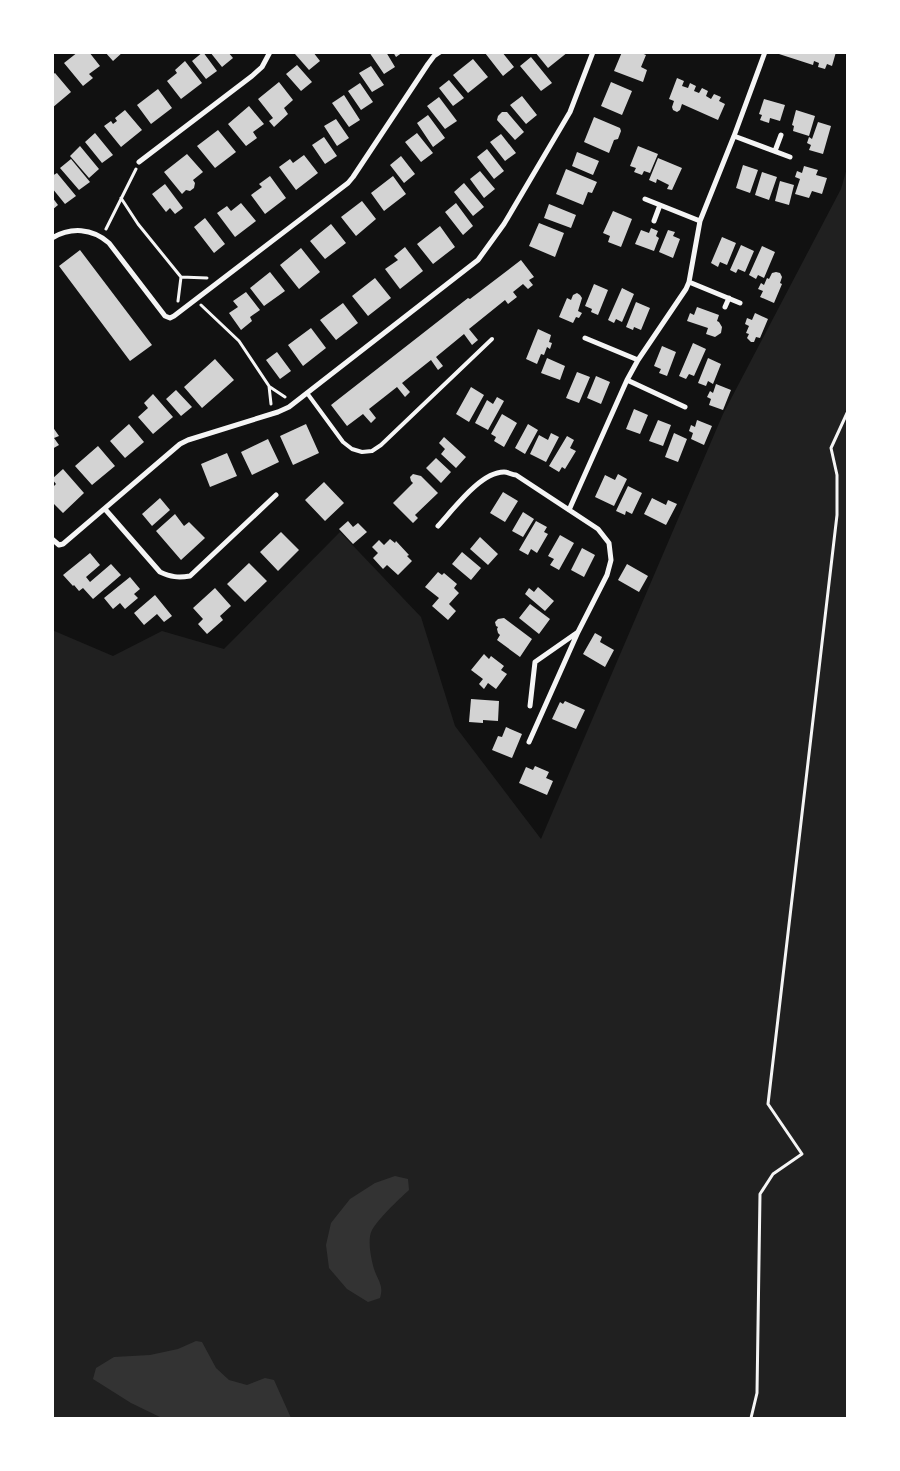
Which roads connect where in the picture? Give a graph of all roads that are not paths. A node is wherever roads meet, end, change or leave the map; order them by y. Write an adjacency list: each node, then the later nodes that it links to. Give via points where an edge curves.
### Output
1 (270, 52): 9 (street, via 262,67 252,76)
2 (440, 52): 14 (street, via 428,64 348,183 170,318 165,316 102,237 78,230)
3 (593, 52): 23 (street, via 570,112 504,224 478,260)
4 (765, 52): 6 (street)
5 (781, 134): 7 (street)
6 (734, 136): 7 (street); 13 (street)
7 (775, 151): 8 (street)
8 (790, 157)
9 (139, 162)
10 (645, 199): 11 (street)
11 (660, 205): 12 (street); 13 (street)
12 (654, 221)
13 (700, 221): 15 (street)
14 (52, 238)
15 (690, 282): 16 (street); 21 (street)
16 (729, 298): 17 (street); 18 (street)
17 (740, 303)
18 (725, 307)
19 (585, 338): 21 (street)
20 (492, 339): 23 (lane, via 372,450 362,452 343,442)
21 (638, 360): 22 (street)
22 (627, 380): 24 (street); 27 (street)
23 (307, 393): 26 (street, via 289,407 272,414 180,444)
24 (685, 407)
25 (276, 495): 26 (street, via 190,576 179,578 160,572)
26 (105, 508): 29 (street, via 63,544 59,545)
27 (569, 510): 28 (street, via 516,476 504,472 478,484); 30 (street, via 598,529 609,543 611,560)
28 (438, 526)
29 (52, 539)
30 (578, 632): 31 (street, via 535,662); 32 (street)
31 (530, 706)
32 (529, 742)

